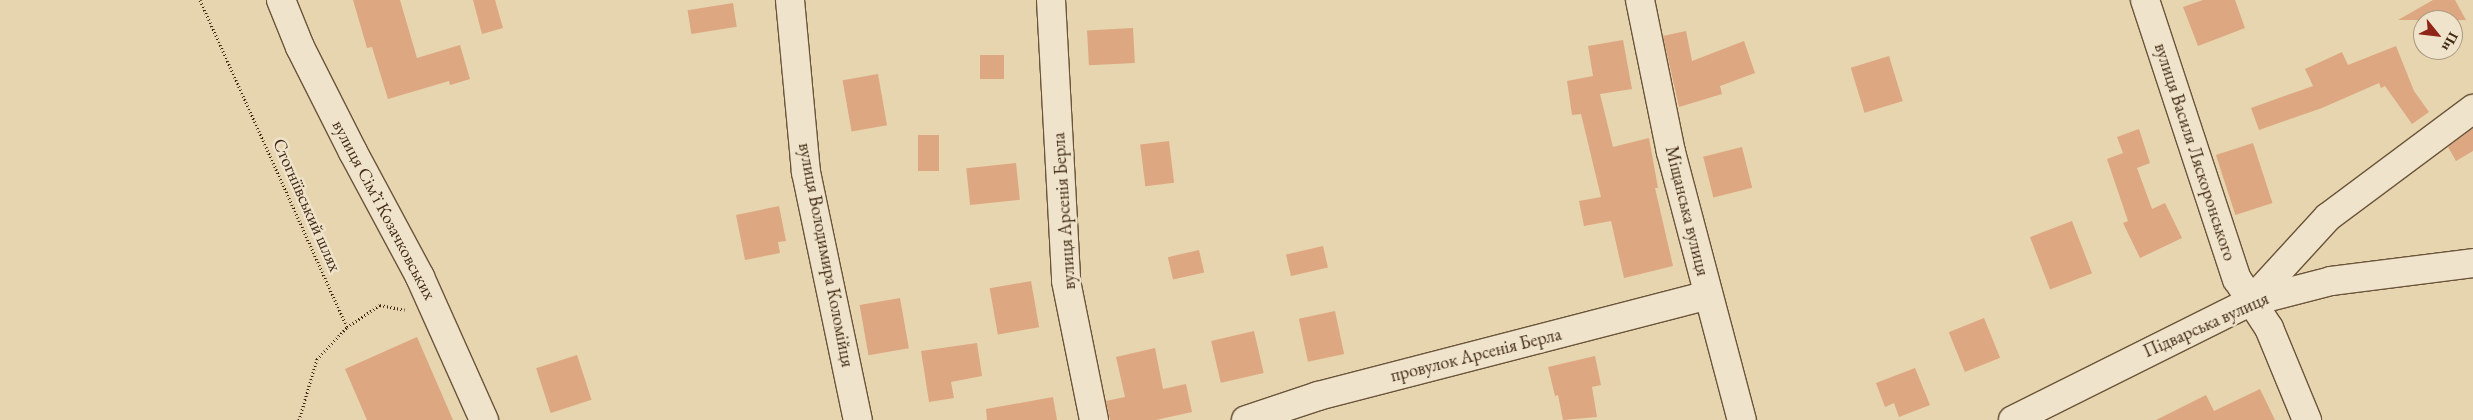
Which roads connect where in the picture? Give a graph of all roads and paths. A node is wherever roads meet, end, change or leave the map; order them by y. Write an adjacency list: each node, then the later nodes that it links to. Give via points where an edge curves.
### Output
1 (200, 0): 12 (path, Стогніївський шлях)
2 (281, 0): 11 (street, вулиця Сімʼї Козачковських, via 304,56)
3 (790, 0): 15 (street, вулиця Володимира Коломійця, via 806,172)
4 (1051, 0): 16 (street, вулиця Арсенія Берла, via 1066,281)
5 (1640, 0): 9 (street, Міщанська вулиця, via 1671,152)
6 (2145, 0): 10 (street, вулиця Василя Ляскоронського, via 2237,280)
7 (2473, 109): 10 (street, via 2328,217)
8 (2473, 263): 10 (street, Підварська вулиця, via 2331,281)
9 (1708, 295): 17 (street, провулок Арсенія Берла, via 1318,396); 18 (street, Міщанська вулиця)
10 (2250, 302): 19 (street, Підварська вулиця); 20 (street, вулиця Василя Ляскоронського, via 2269,328)
11 (441, 321): 12 (path, via 380,305); 14 (street, вулиця Сімʼї Козачковських)
12 (347, 327): 13 (path, via 317,359)
13 (298, 420)
14 (484, 420)
15 (858, 420)
16 (1094, 420)
17 (1246, 420)
18 (1742, 420)
19 (2012, 420)
20 (2306, 420)

